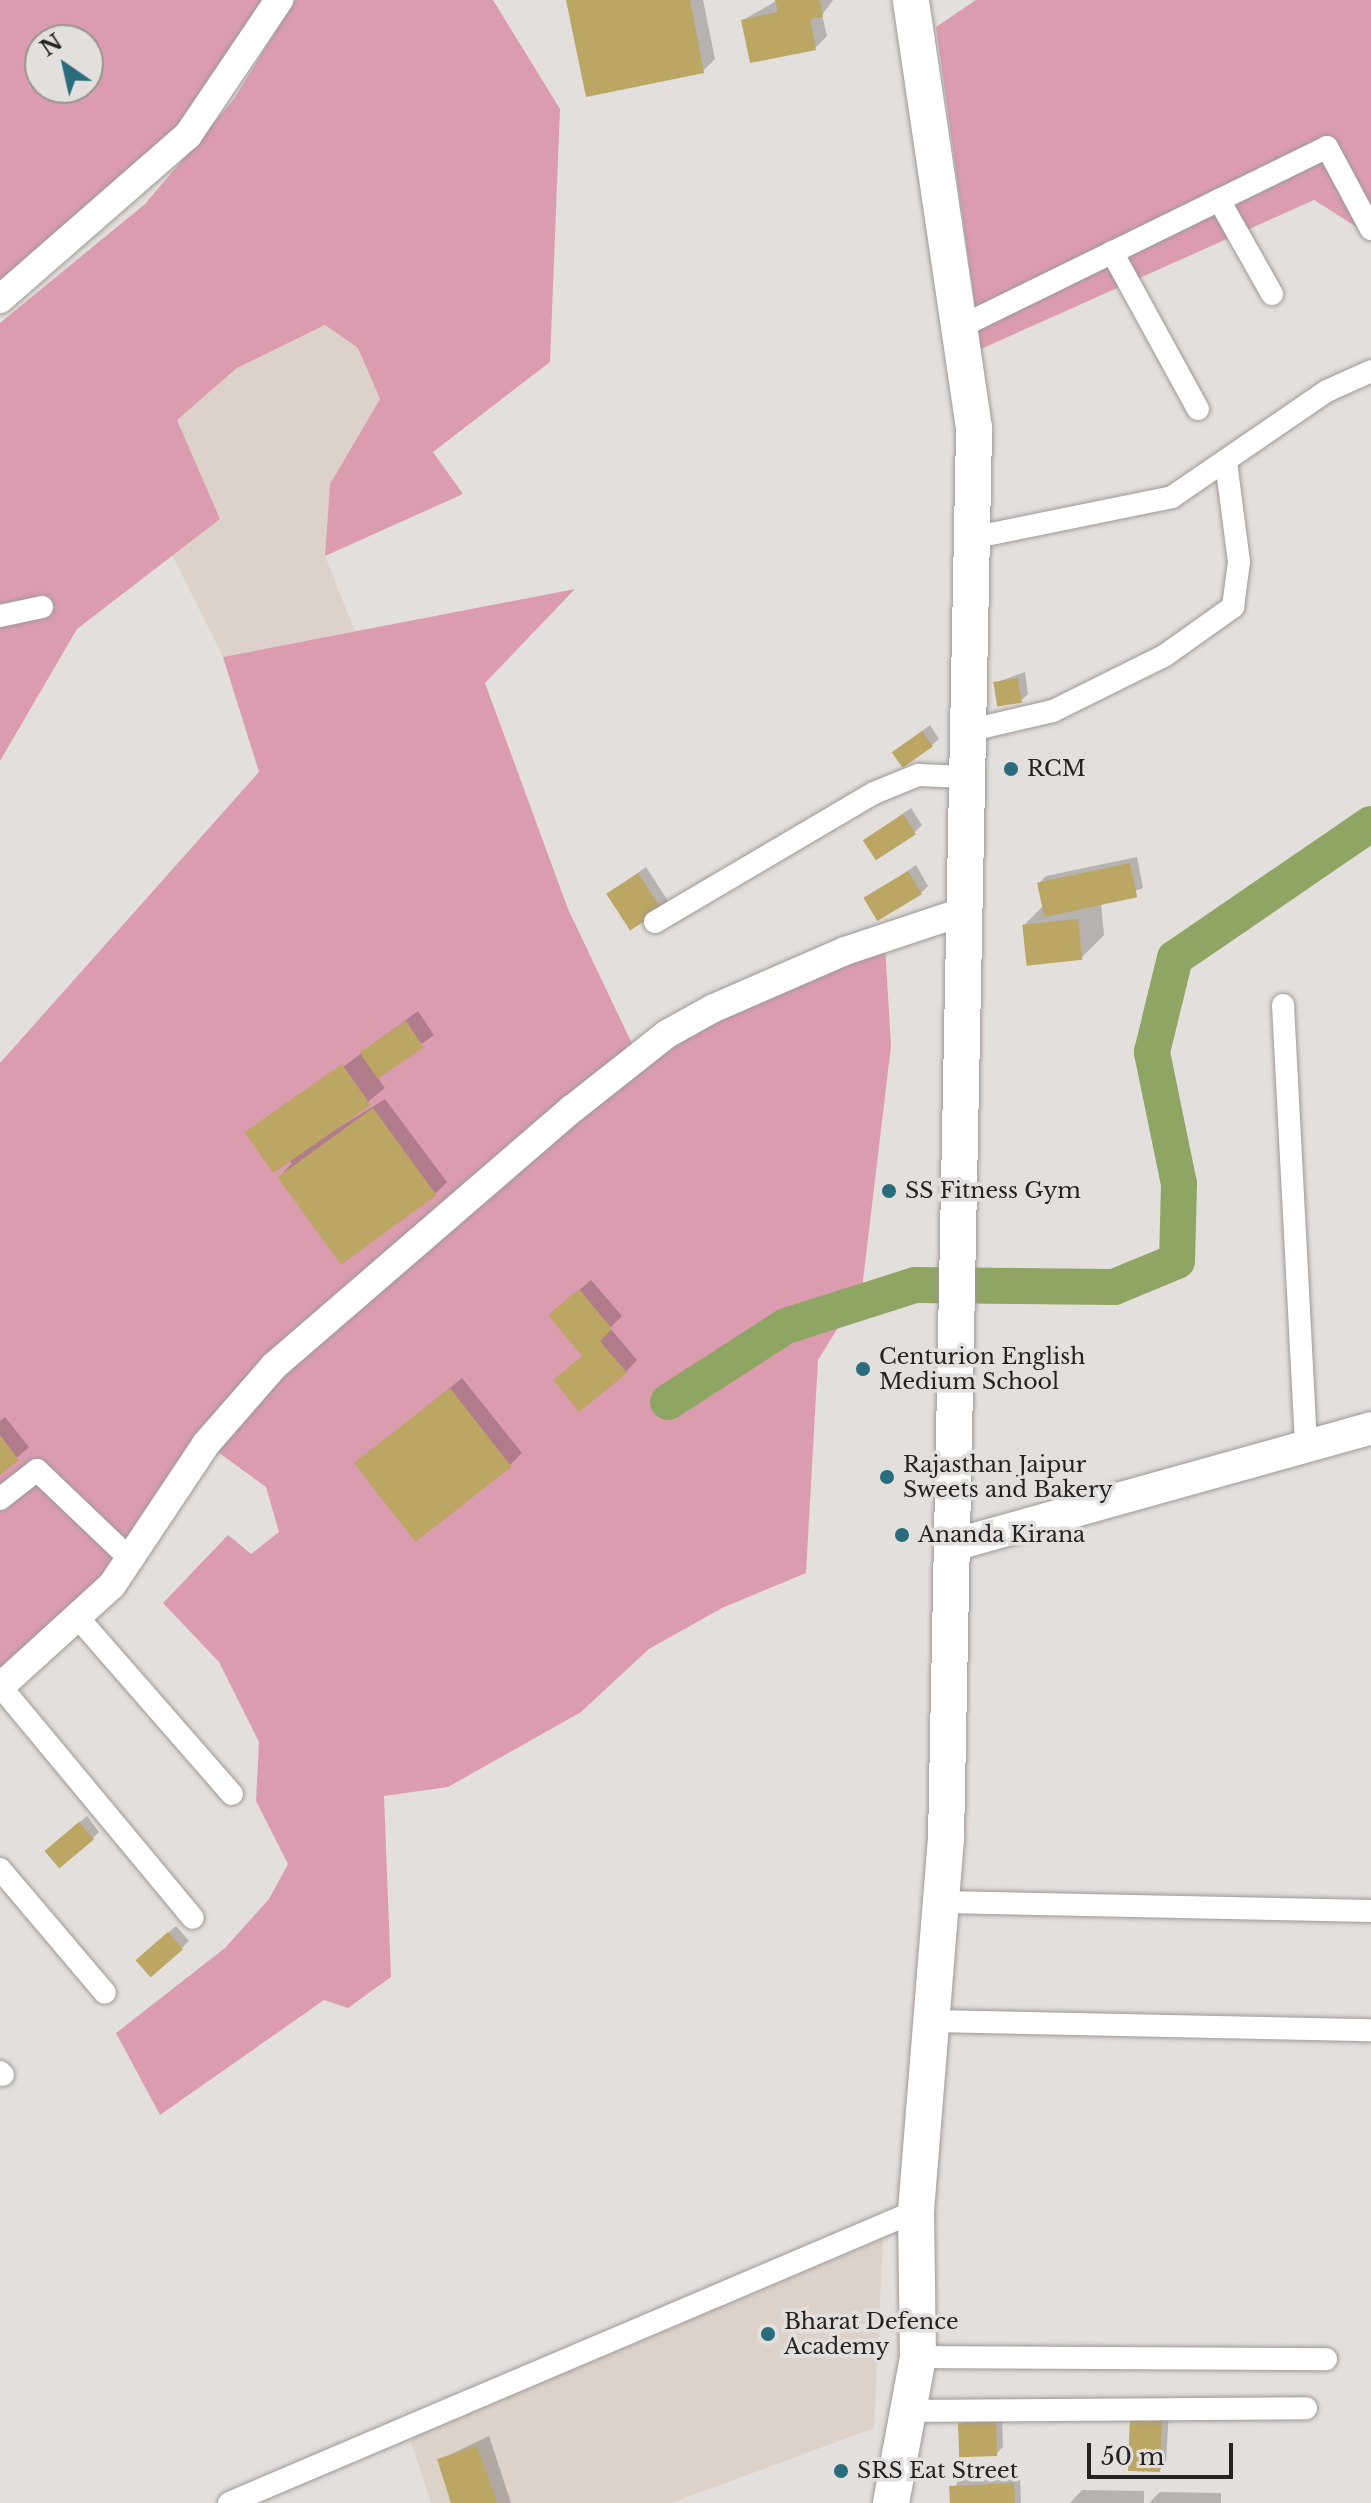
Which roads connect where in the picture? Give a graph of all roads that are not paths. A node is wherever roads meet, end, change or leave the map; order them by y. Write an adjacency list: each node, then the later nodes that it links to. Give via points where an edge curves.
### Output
1 (279, 0): 7 (street, via 188,135)
2 (911, 0): 8 (main road)
3 (1219, 200): 4 (street, via 1327,147); 5 (street); 6 (street)
4 (1371, 229)
5 (1112, 252): 8 (street); 10 (street)
6 (1272, 294)
7 (0, 299)
8 (958, 328): 12 (main road, via 974,428)
9 (1371, 371): 11 (street, via 1327,391)
10 (1198, 409)
11 (1226, 462): 12 (street, via 1172,497); 15 (street, via 1239,562 1233,607 1164,656 1053,711)
12 (971, 538): 15 (main road)
13 (42, 607): 14 (street)
14 (0, 616)
15 (967, 731): 16 (main road)
16 (967, 777): 17 (main road); 18 (street, via 918,775 874,793)
17 (965, 911): 23 (main road); 24 (street, via 845,951 667,1034 274,1366 206,1444)
18 (655, 922)
19 (1283, 1005): 21 (street)
20 (1371, 1428): 21 (main road)
21 (1306, 1446): 23 (main road)
22 (0, 1499): 24 (street, via 37,1470)
23 (953, 1545): 29 (main road)
24 (128, 1557): 25 (street)
25 (80, 1620): 26 (street); 27 (street)
26 (0, 1687): 31 (street)
27 (232, 1794)
28 (0, 1869): 32 (street)
29 (943, 1902): 30 (street); 33 (main road)
30 (1371, 1911)
31 (193, 1918)
32 (105, 1993)
33 (932, 2021): 34 (street); 35 (main road)
34 (1371, 2030)
35 (916, 2211): 36 (main road); 40 (street)
36 (918, 2357): 37 (street); 39 (main road)
37 (1326, 2359)
38 (1306, 2408): 39 (street)
39 (911, 2411): 41 (main road)
40 (229, 2503)
41 (891, 2503)

